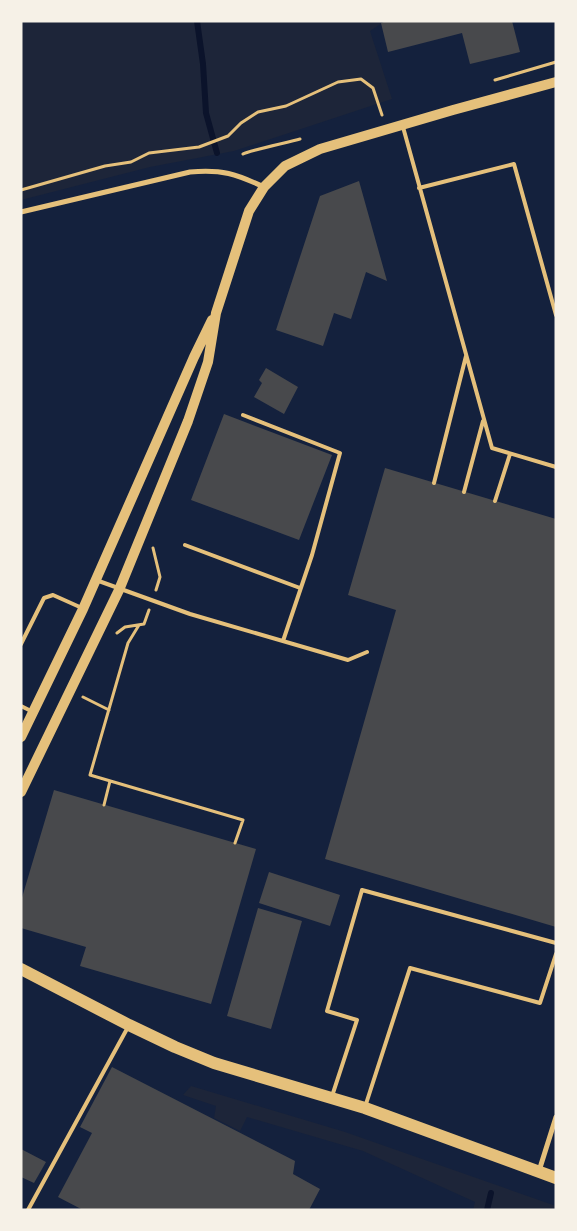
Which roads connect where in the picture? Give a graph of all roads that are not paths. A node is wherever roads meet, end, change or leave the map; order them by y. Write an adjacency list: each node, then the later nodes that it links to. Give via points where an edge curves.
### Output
1 (556, 82): 2 (main road)
2 (402, 125): 3 (main road, via 320,149 285,166); 4 (lane)
3 (264, 187): 5 (street, via 233,173 208,170); 6 (main road, via 249,211)
4 (419, 188): 7 (lane, via 514,164); 8 (lane)
5 (21, 212)
6 (216, 313): 17 (main road); 19 (main road, via 208,362 188,421)
7 (556, 315)
8 (466, 355): 10 (lane); 13 (lane)
9 (244, 415): 18 (lane, via 340,453)
10 (484, 420): 11 (lane, via 492,448); 14 (lane)
11 (510, 454): 12 (lane); 15 (lane)
12 (556, 467)
13 (434, 482)
14 (464, 492)
15 (495, 501)
16 (185, 545): 18 (lane)
17 (96, 580): 19 (lane); 20 (main road)
18 (300, 588): 21 (lane)
19 (119, 590): 21 (lane); 27 (main road)
20 (83, 609): 22 (lane, via 53,595 44,598); 25 (main road)
21 (283, 641): 23 (lane, via 348,660)
22 (21, 644)
23 (367, 652)
24 (21, 706): 25 (lane)
25 (33, 712): 26 (main road)
26 (21, 737)
27 (21, 792)
28 (556, 943): 32 (lane, via 362,890 327,1011 357,1020)
29 (556, 954): 33 (lane, via 540,1003 410,968)
30 (21, 970): 31 (main road)
31 (129, 1025): 32 (main road, via 214,1063); 37 (lane)
32 (332, 1097): 33 (main road)
33 (365, 1108): 35 (main road)
34 (556, 1116): 35 (street)
35 (538, 1171): 36 (main road)
36 (556, 1178)
37 (28, 1210)

